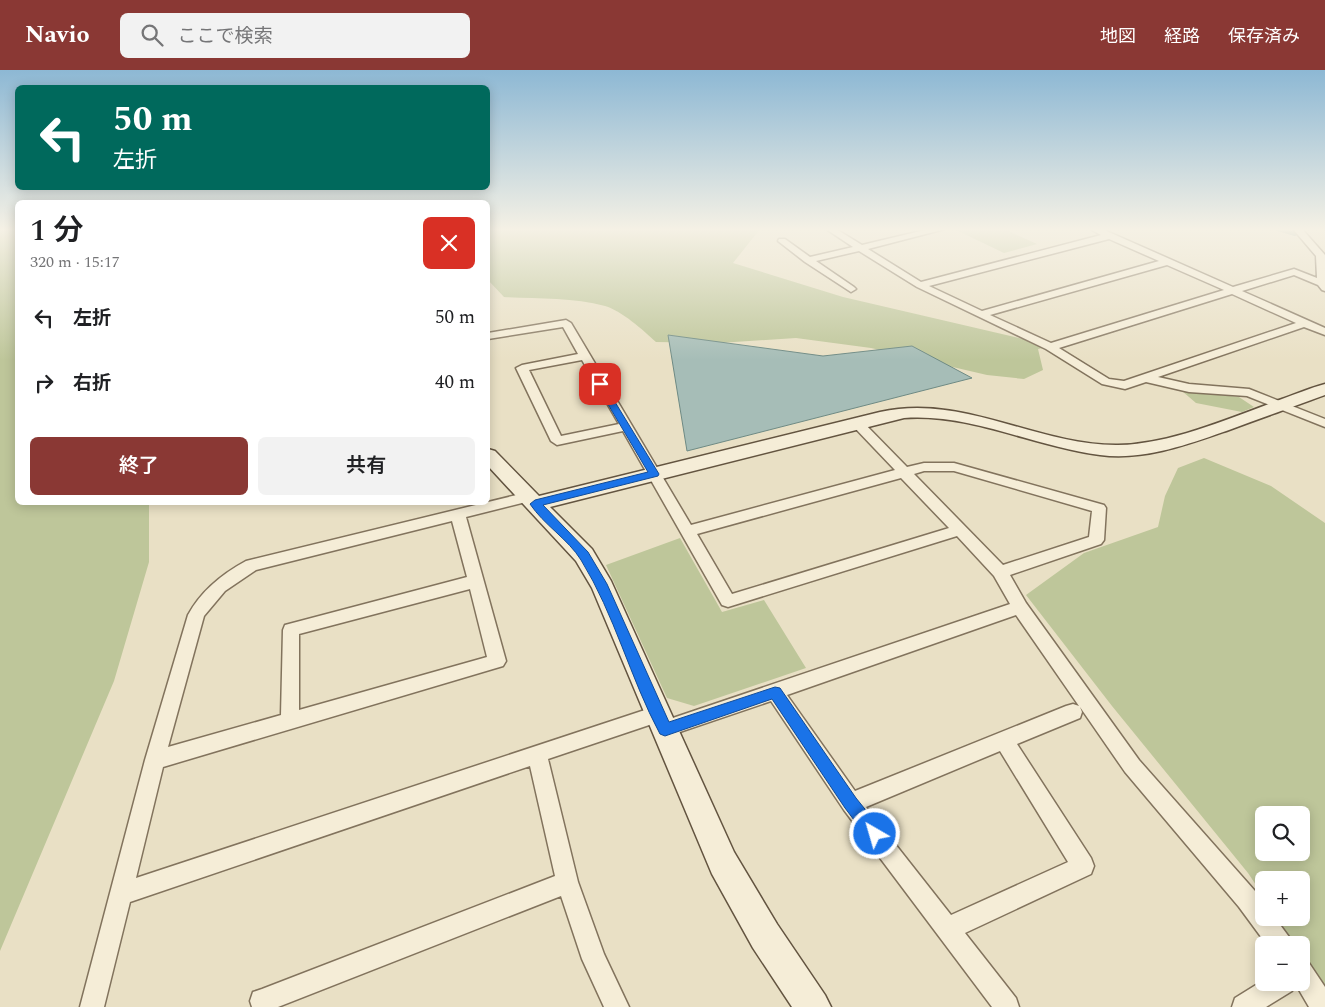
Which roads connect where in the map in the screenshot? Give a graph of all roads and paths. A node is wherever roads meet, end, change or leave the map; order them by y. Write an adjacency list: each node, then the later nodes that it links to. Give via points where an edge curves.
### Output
1 (827, 273): 11 (street)
2 (900, 273): 9 (street)
3 (967, 273): 9 (street)
4 (1129, 273): 13 (street)
5 (1191, 273): 12 (street)
6 (1292, 273): 12 (street)
7 (1296, 273): 10 (street)
8 (1322, 273): 10 (street)
9 (920, 285): 13 (street)
10 (1324, 286)
11 (851, 289)
12 (1232, 291): 14 (street); 17 (street)
13 (981, 314): 17 (street)
14 (1305, 323): 15 (street); 19 (street)
15 (1325, 332)
16 (490, 336): 18 (street, via 566,323)
17 (1050, 347): 19 (street, via 1106,382 1125,385)
18 (584, 356): 24 (street); 24 (street, via 522,368 557,441)
19 (1145, 378): 21 (street, via 1189,388 1249,393)
20 (1325, 389): 21 (street)
21 (1282, 406): 22 (street, via 1162,446 1124,450 1088,448 933,413 900,413); 23 (street)
22 (857, 422): 26 (street); 27 (street)
23 (1325, 423)
24 (625, 426): 27 (street)
25 (490, 457): 28 (street)
26 (904, 472): 30 (street); 31 (street); 32 (street, via 924,467 954,467 1099,508 1096,540)
27 (654, 474): 28 (street); 31 (street)
28 (532, 501): 29 (street); 38 (street, via 584,555 603,587)
29 (458, 515): 33 (street); 41 (street, via 250,565 233,574 206,600 196,615)
30 (960, 530): 31 (street, via 728,601); 32 (street)
31 (688, 531)
32 (1000, 572): 34 (street)
33 (476, 582): 37 (street, via 291,630); 37 (street, via 496,661)
34 (1020, 607): 35 (street); 46 (street, via 1132,766 1247,899)
35 (775, 692): 38 (street); 42 (street)
36 (1073, 712): 39 (street)
37 (290, 722): 41 (street)
38 (661, 722): 40 (street); 52 (street, via 723,863 765,936)
39 (1004, 740): 42 (street); 45 (street, via 1083,866)
40 (537, 754): 43 (street); 44 (street)
41 (155, 760): 44 (street)
42 (851, 803): 45 (street)
43 (567, 882): 50 (street, via 262,1001); 51 (street, via 594,959)
44 (120, 894): 49 (street)
45 (947, 929): 53 (street)
46 (1274, 936)
47 (1310, 986): 55 (street)
48 (1269, 991): 54 (street)
49 (92, 1007)
50 (265, 1007)
51 (617, 1007)
52 (813, 1007)
53 (1008, 1007)
54 (1244, 1007)
55 (1323, 1007)

